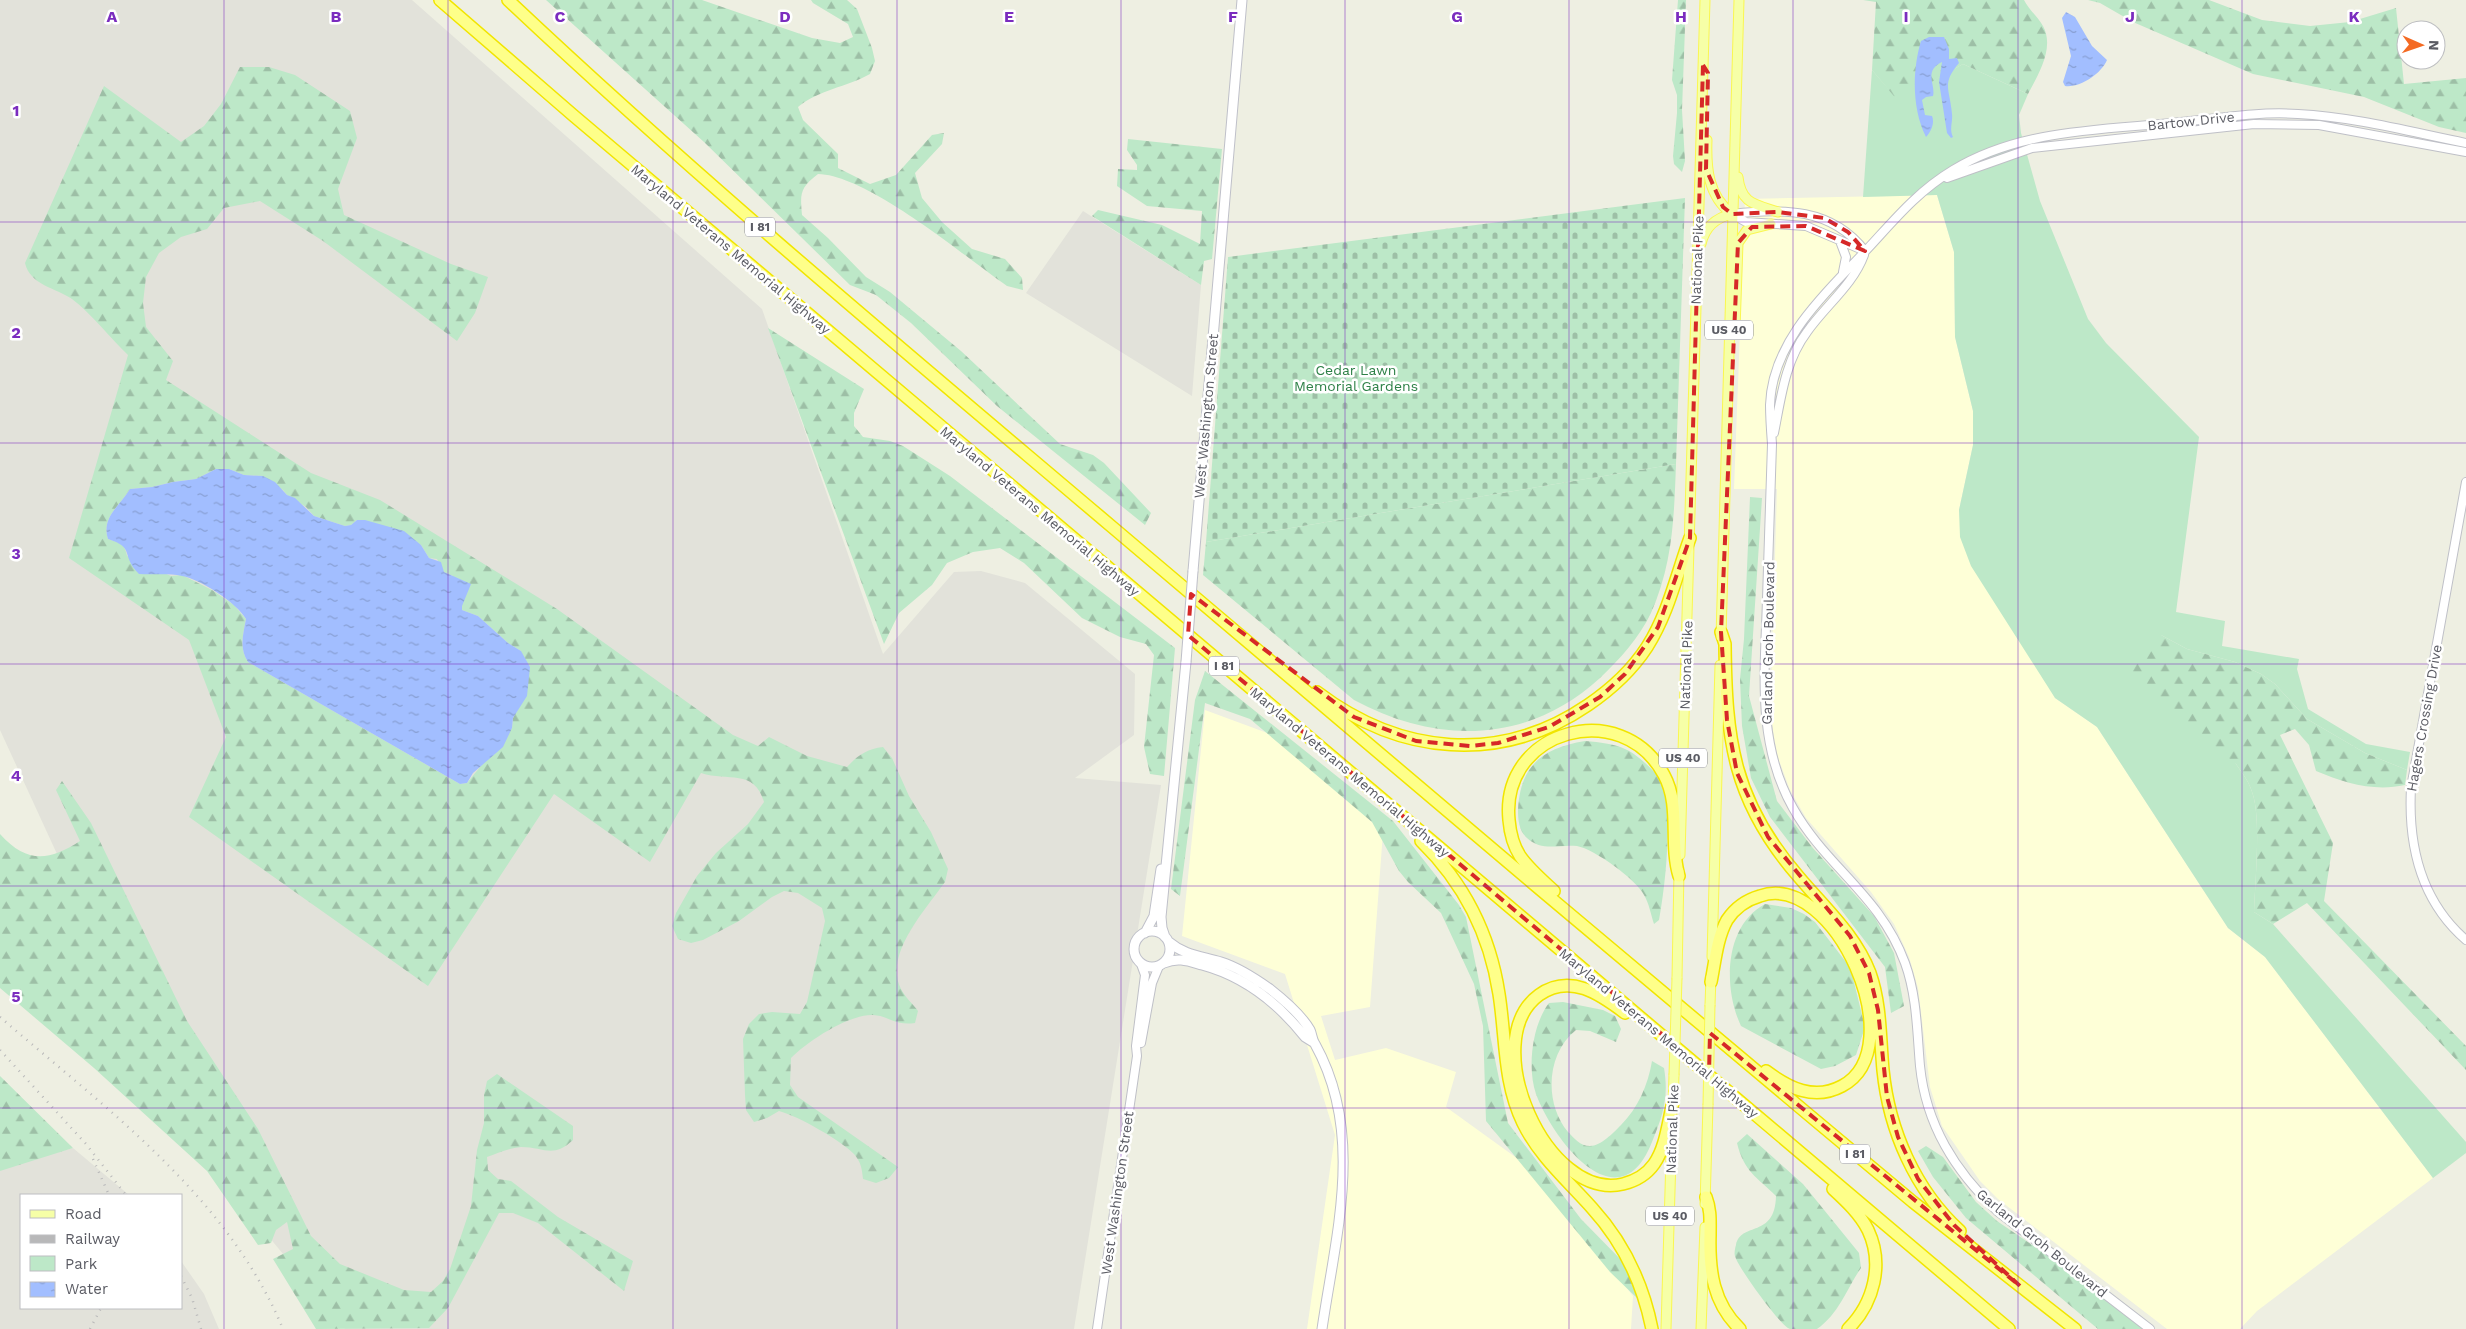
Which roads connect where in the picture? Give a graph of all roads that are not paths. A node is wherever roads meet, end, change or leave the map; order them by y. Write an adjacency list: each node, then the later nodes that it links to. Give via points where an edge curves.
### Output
1 (440, 0): 24 (highway, Maryland Veterans Memorial Highway / I 81)
2 (508, 0): 22 (highway, I 81, via 705,180)
3 (1242, 0): 25 (main road, West Washington Street, bridge)
4 (1705, 0): 6 (main road, National Pike / US 40)
5 (1739, 0): 9 (main road, US 40)
6 (1703, 65): 12 (main road, via 1708,73 1706,169 1719,201); 16 (main road, National Pike / US 40)
7 (2466, 143): 10 (street, Bartow Drive, via 2321,116 2253,115 2028,138 1980,156)
8 (2466, 152): 10 (street, Bartow Drive, via 2319,125 2254,124 2032,148 1957,173)
9 (1734, 153): 11 (main road, via 1742,195 1752,203); 12 (main road, US 40)
10 (1925, 188): 15 (street, Bartow Drive)
11 (1778, 212): 12 (street); 15 (street, via 1824,218 1848,232)
12 (1732, 214): 13 (street, via 1746,222); 16 (main road, via 1714,221 1707,229); 19 (main road, US 40)
13 (1771, 224): 14 (street, via 1806,226); 19 (main road, via 1747,230 1738,243 1732,434)
14 (1840, 240): 15 (street); 17 (street, via 1846,261)
15 (1865, 251): 17 (street, Garland Groh Boulevard); 18 (street, Garland Groh Boulevard, via 1857,272 1806,333 1796,351 1782,389)
16 (1697, 260): 21 (main road, National Pike / US 40)
17 (1840, 277): 18 (street, Garland Groh Boulevard, via 1799,324 1778,367 1770,404)
18 (1772, 444): 51 (street, Garland Groh Boulevard, via 1764,708 1771,753 1783,790 1805,827 1872,903 1896,941 1911,984 1925,1096 1943,1144 1958,1168 1975,1190 1997,1210)
19 (1726, 445): 23 (main road, US 40)
20 (2466, 482): 29 (street, Hagers Crossing Drive, via 2411,788 2410,817 2412,841 2422,880 2442,913)
21 (1690, 538): 22 (highway, via 1671,601 1646,649 1625,674 1600,697 1574,714 1527,736 1498,743 1442,745 1386,732 1354,717 1321,695); 26 (main road, National Pike / US 40)
22 (1207, 607): 32 (highway, I 81)
23 (1721, 632): 33 (main road, US 40); 41 (highway, via 1725,644 1727,720 1742,787 1753,814 1782,859 1850,936 1870,973 1878,1010 1887,1097 1908,1159 1939,1209)
24 (1359, 780): 37 (highway, Maryland Veterans Memorial Highway / I 81); 44 (highway, via 1449,871 1476,916 1494,968 1506,1067 1515,1106 1537,1146 1594,1210 1631,1264 1643,1293)
25 (1169, 832): 27 (main road, West Washington Street, via 1165,838 1154,916); 28 (main road, West Washington Street, via 1161,917)
26 (1679, 876): 32 (highway, via 1675,862 1674,810 1665,777 1635,742 1607,732 1576,731 1547,742 1525,763 1508,802 1510,830 1519,855); 38 (main road, National Pike / US 40, bridge)
27 (1145, 933): 28 (main road, via 1156,932); 30 (main road, via 1134,945 1134,953)
28 (1167, 940): 31 (main road, via 1170,953); 35 (main road, via 1183,952 1231,966 1268,988 1294,1011 1310,1031)
29 (2466, 940)
30 (1141, 964): 31 (main road, via 1151,968); 36 (street, West Washington Street, via 1145,975)
31 (1162, 964): 35 (main road, via 1182,959 1236,977 1257,990); 36 (street, West Washington Street, via 1152,983)
32 (1636, 970): 34 (highway, I 81)
33 (1711, 982): 34 (highway, via 1722,931 1740,906 1766,894 1792,896 1806,904 1843,941 1860,975 1868,1011 1869,1036 1862,1066 1855,1076 1836,1090 1814,1094 1802,1092 1775,1078); 40 (main road, US 40, bridge)
34 (1693, 1018): 41 (highway, I 81, via 1912,1202)
35 (1313, 1042): 43 (main road, via 1335,1091 1341,1112 1344,1148 1344,1170)
36 (1137, 1056): 42 (street, West Washington Street)
37 (1699, 1066): 38 (highway, via 1591,990 1578,986 1555,987 1525,1009 1514,1046 1519,1084 1532,1122 1545,1142 1575,1173 1604,1186 1628,1182 1642,1175 1659,1156); 39 (highway, Maryland Veterans Memorial Highway / I 81)
38 (1673, 1102): 45 (main road, National Pike / US 40)
39 (1764, 1121): 48 (highway, via 1849,1205 1870,1236 1876,1259 1873,1288 1858,1320); 49 (highway, Maryland Veterans Memorial Highway / I 81)
40 (1706, 1197): 46 (main road, US 40); 47 (highway, via 1710,1208 1710,1261 1716,1294)
41 (2020, 1286): 50 (highway, I 81)
42 (1097, 1329)
43 (1322, 1329)
44 (1652, 1329)
45 (1666, 1329)
46 (1702, 1329)
47 (1740, 1329)
48 (1848, 1329)
49 (2009, 1329)
50 (2075, 1329)
51 (2150, 1329)

